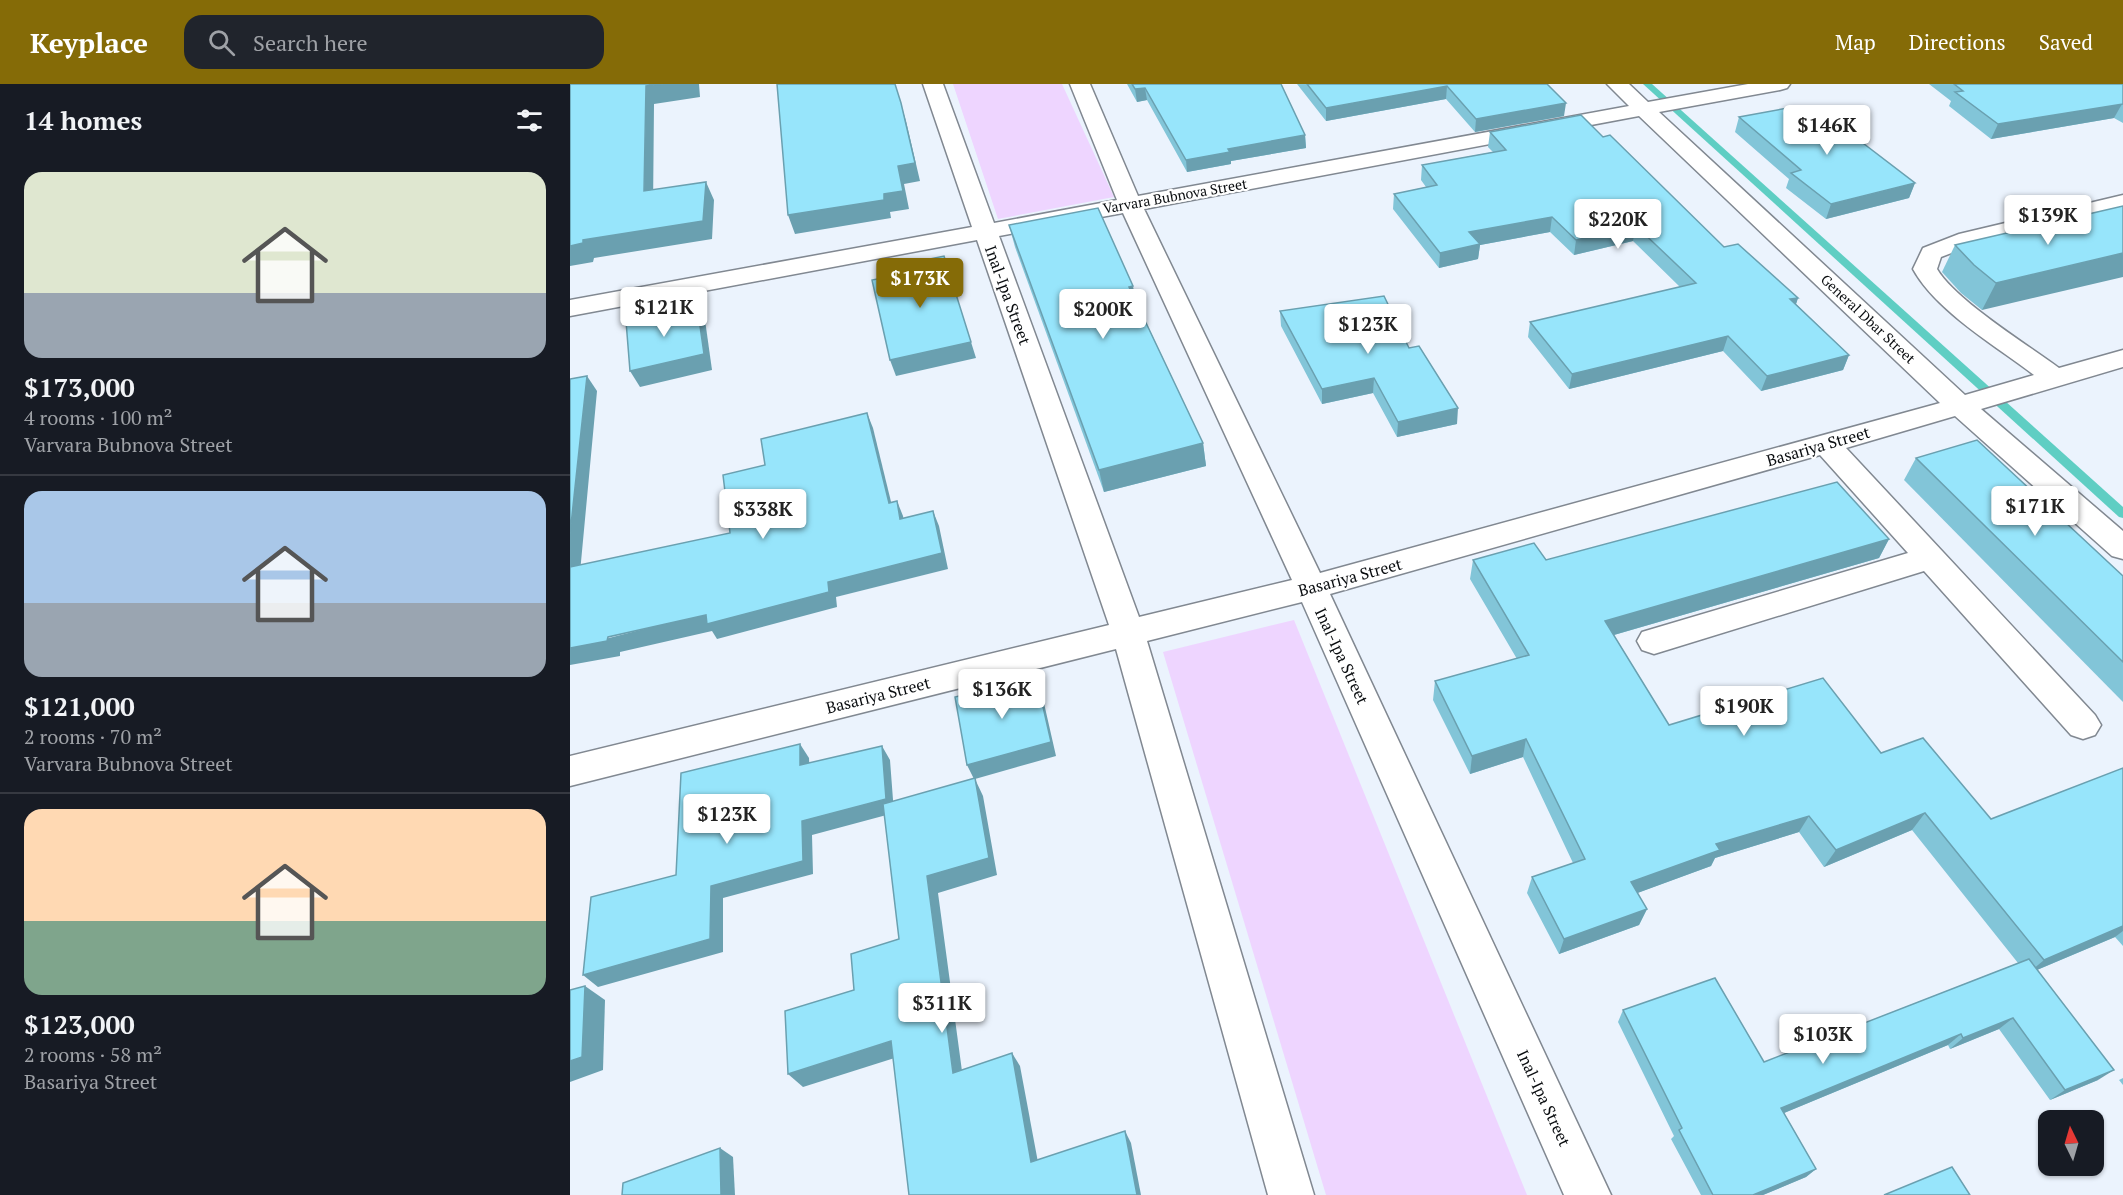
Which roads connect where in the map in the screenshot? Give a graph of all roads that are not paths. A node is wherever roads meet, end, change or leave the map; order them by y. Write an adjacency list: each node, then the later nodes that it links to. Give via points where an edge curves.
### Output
1 (933, 84): 8 (street, Inal-Ipa Street)
2 (1080, 84): 7 (street, Inal-Ipa Street)
3 (1617, 84): 5 (street, General Dbar Street)
4 (1780, 84): 5 (street, Varvara Bubnova Street)
5 (1645, 109): 7 (street, Varvara Bubnova Street); 12 (street, General Dbar Street)
6 (2123, 202): 11 (street, via 1967,239 1931,253 1924,269 1933,284 1951,300)
7 (1130, 204): 8 (street, Varvara Bubnova Street); 16 (street, Inal-Ipa Street)
8 (985, 231): 9 (street, Varvara Bubnova Street); 17 (street, Inal-Ipa Street)
9 (570, 308)
10 (2123, 357): 11 (street, Basariya Street)
11 (2054, 377): 12 (street, Basariya Street)
12 (1960, 406): 13 (street, Basariya Street); 14 (street, General Dbar Street)
13 (1826, 444): 15 (street); 16 (street, Basariya Street)
14 (2123, 548)
15 (1930, 558): 18 (street); 19 (street)
16 (1311, 587): 17 (street, Basariya Street); 22 (street, Inal-Ipa Street)
17 (1128, 633): 20 (street, Basariya Street); 21 (street, Inal-Ipa Street)
18 (1654, 641)
19 (2083, 725)
20 (570, 771)
21 (1291, 1195)
22 (1588, 1195)

